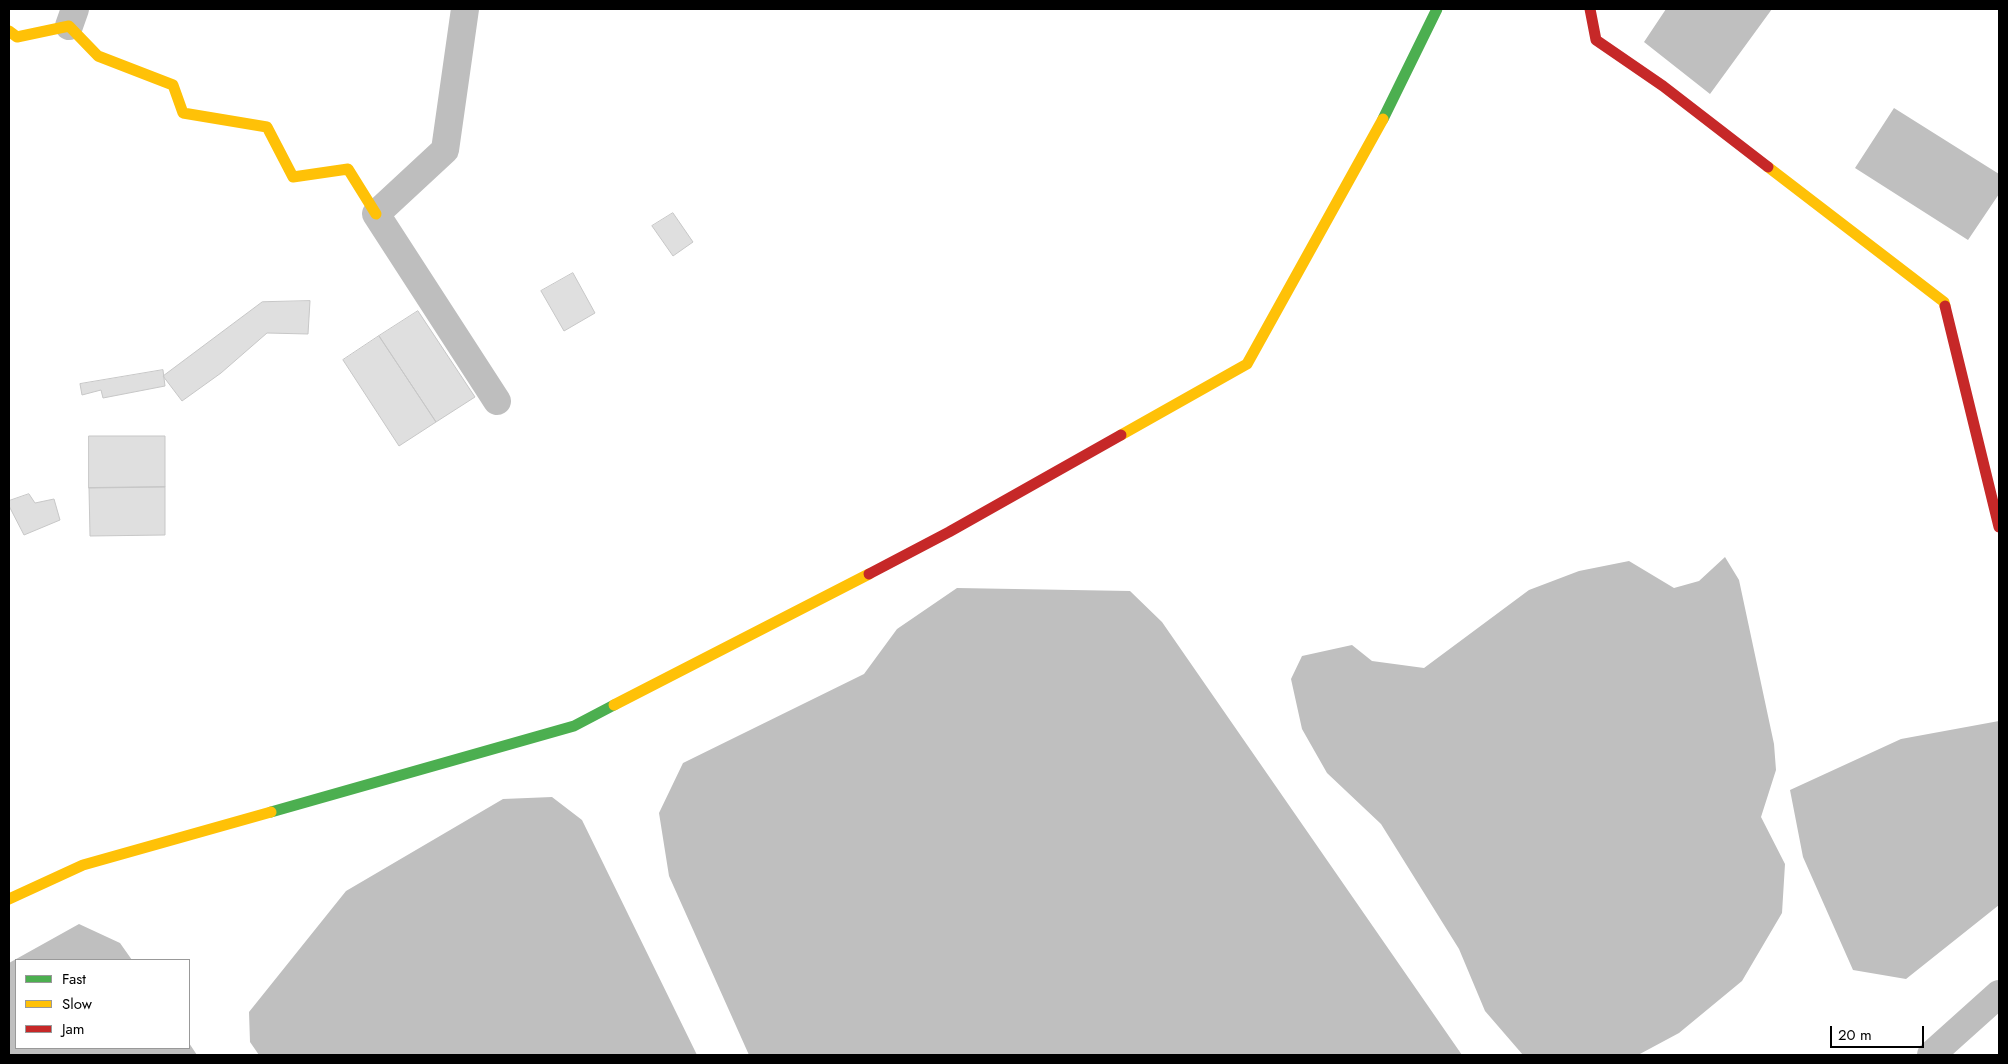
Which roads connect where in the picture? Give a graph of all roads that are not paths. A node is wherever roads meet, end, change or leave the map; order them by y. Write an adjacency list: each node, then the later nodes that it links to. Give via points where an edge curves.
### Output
1 (465, 9): 6 (street, via 445,150)
2 (1437, 9): 9 (street, via 1372,140 1247,364 949,532 574,726 83,865)
3 (1590, 9): 8 (street, via 1596,40 1663,86 1944,302)
4 (72, 18): 5 (street, via 17,37); 6 (street, via 98,56 173,85 183,113 267,127 293,177 348,169)
5 (9, 31)
6 (376, 214): 7 (street)
7 (497, 401)
8 (1999, 528)
9 (9, 899)
10 (1999, 994): 11 (street)
11 (1931, 1055)

